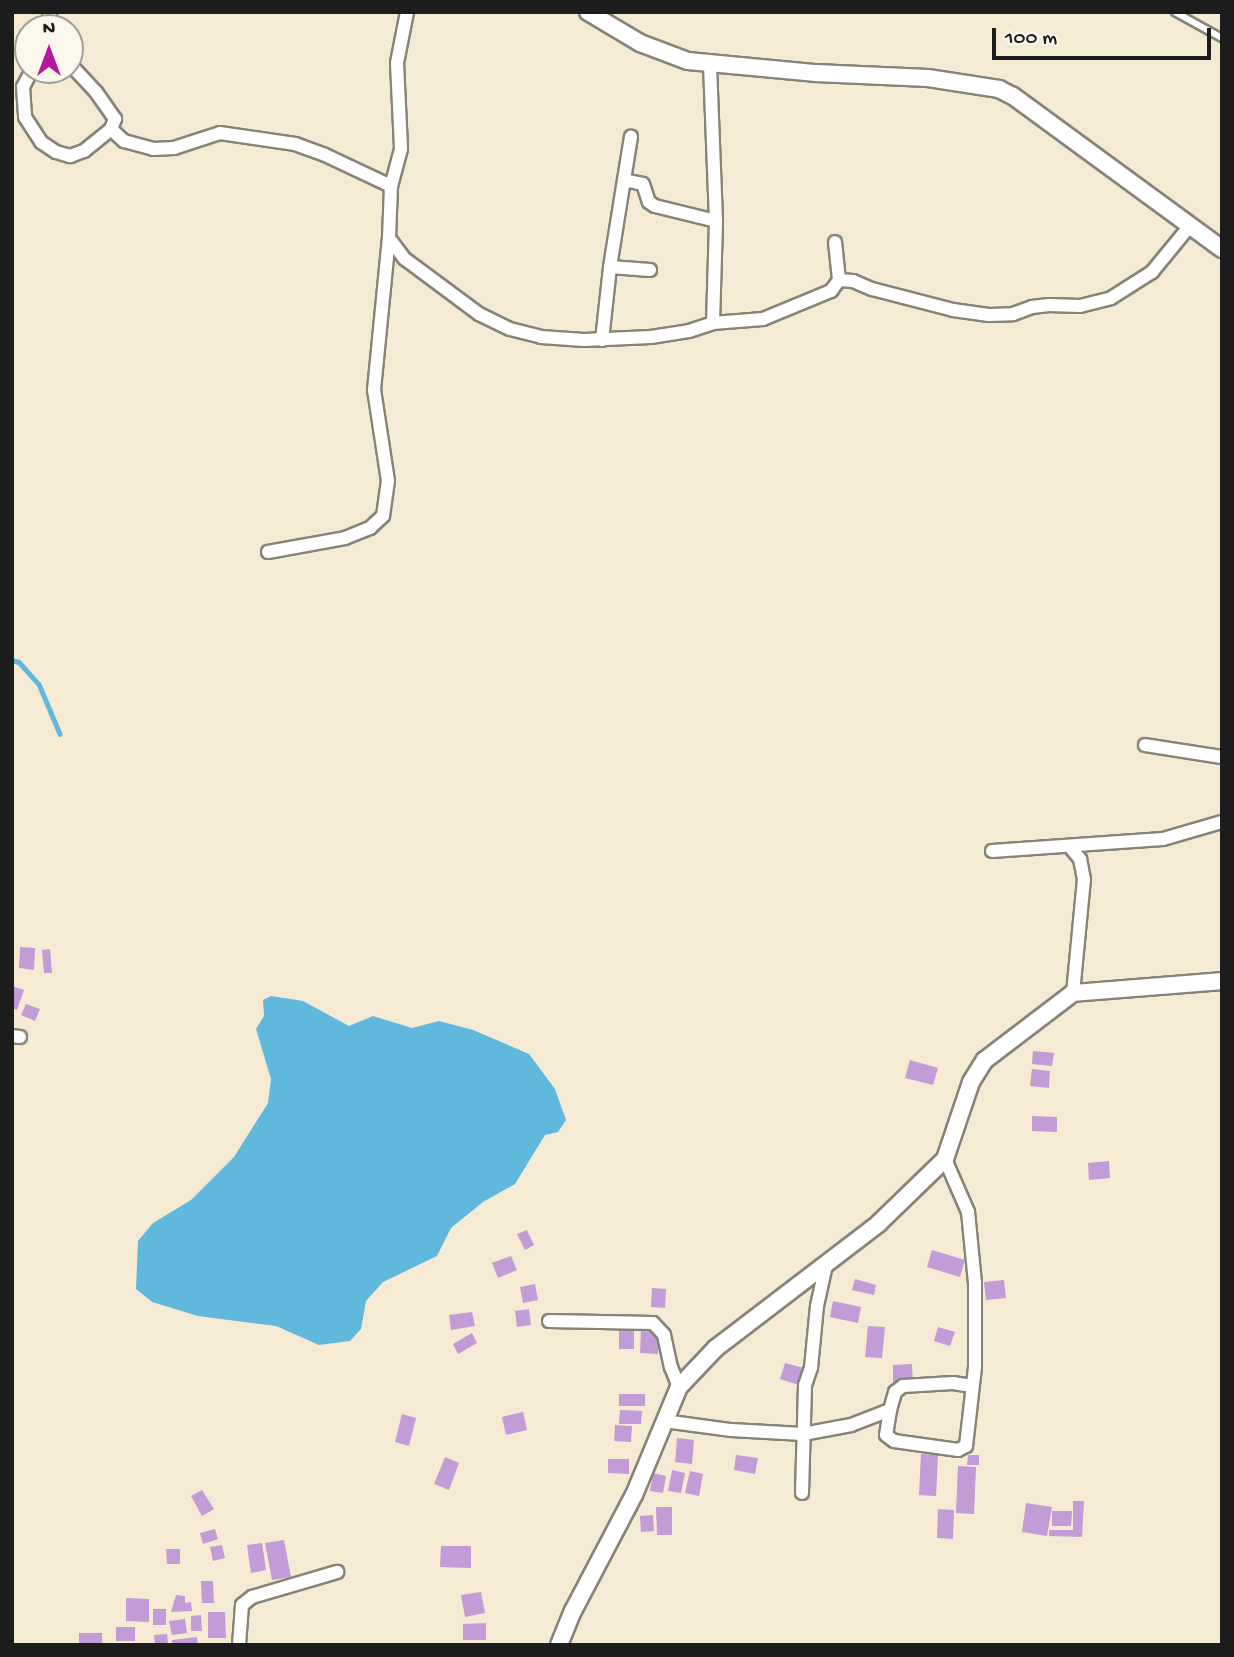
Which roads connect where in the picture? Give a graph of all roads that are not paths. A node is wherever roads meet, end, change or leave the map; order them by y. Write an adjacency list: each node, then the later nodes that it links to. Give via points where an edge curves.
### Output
1 (407, 12): 11 (street, via 397,63 401,149)
2 (588, 12): 5 (street, via 663,54)
3 (1175, 12): 4 (lane)
4 (1222, 38)
5 (710, 65): 12 (street); 13 (street, via 929,78 999,89)
6 (84, 81): 8 (street, via 114,116)
7 (25, 84): 8 (street, via 25,117 49,148 62,155 78,154)
8 (111, 129): 11 (street, via 124,141 153,149 174,148 220,133 295,144)
9 (631, 137): 10 (street)
10 (624, 180): 12 (street, via 643,184 655,206); 17 (street)
11 (391, 186): 14 (street)
12 (716, 221): 20 (street)
13 (1189, 227): 16 (street); 19 (street, via 1152,272 1111,298 1080,306 1049,305 989,315)
14 (389, 239): 21 (street, via 405,260 503,326 541,337); 22 (street, via 373,390 388,481 383,516 370,528 345,538)
15 (835, 242): 19 (street)
16 (1222, 249)
17 (610, 267): 18 (street); 21 (street)
18 (650, 270)
19 (839, 280): 20 (street, via 825,294 763,319)
20 (713, 323): 21 (street, via 671,335)
21 (601, 340)
22 (268, 552)
23 (1145, 745): 24 (street)
24 (1222, 757)
25 (1222, 822): 26 (street, via 1163,839)
26 (1070, 847): 27 (street); 29 (street, via 1080,859 1084,879)
27 (992, 851)
28 (1222, 981): 29 (street)
29 (1073, 993): 30 (street, via 978,1068)
30 (945, 1159): 31 (street, via 896,1208); 33 (street, via 968,1212 975,1306)
31 (826, 1265): 34 (street, via 716,1348); 37 (street, via 805,1385)
32 (549, 1321): 34 (street, via 653,1323 664,1335)
33 (972, 1386): 35 (street, via 903,1386 895,1392); 35 (street, via 963,1449 888,1439)
34 (679, 1387): 36 (street)
35 (890, 1410): 37 (street, via 851,1425)
36 (664, 1421): 37 (street); 41 (street, via 634,1495)
37 (803, 1434): 38 (street)
38 (802, 1493)
39 (337, 1572): 40 (street, via 252,1597 242,1605)
40 (239, 1645)
41 (559, 1645)

